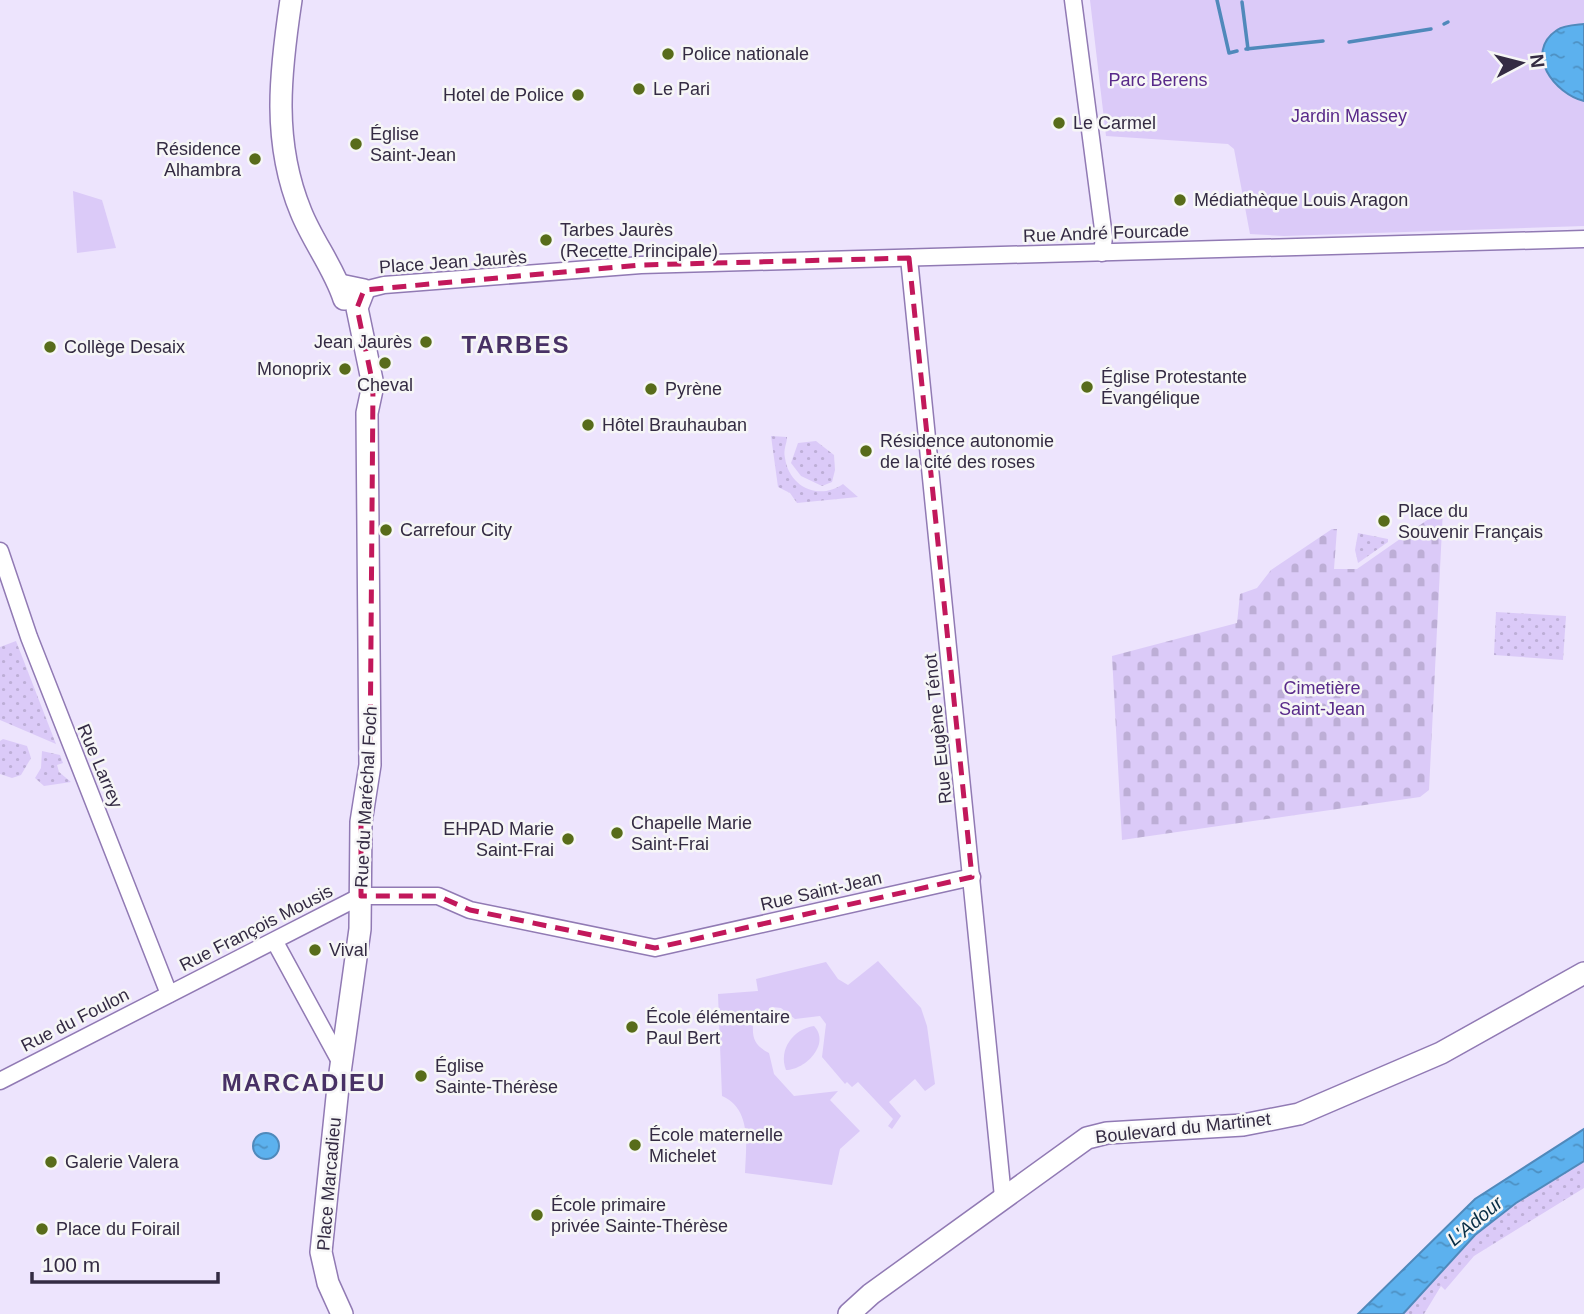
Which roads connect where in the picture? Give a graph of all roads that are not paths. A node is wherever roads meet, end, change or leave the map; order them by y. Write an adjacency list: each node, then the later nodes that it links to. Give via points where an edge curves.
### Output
1 (291, 0): 7 (main road, Rue du Maréchal Foch, via 280,135 301,214)
2 (1073, 0): 4 (street, via 1104,237)
3 (1584, 239): 4 (street, Rue André Fourcade)
4 (1102, 253): 5 (street, Rue André Fourcade)
5 (909, 258): 6 (street, Rue André Fourcade); 11 (street, Rue Eugène Ténot)
6 (628, 267): 8 (street, Place Jean Jaurès)
7 (340, 285): 8 (main road); 9 (main road, Rue du Maréchal Foch)
8 (364, 290): 9 (main road, Rue du Maréchal Foch, via 357,308 373,385)
9 (370, 402): 12 (main road, Rue du Maréchal Foch, via 370,765 361,822)
10 (0, 551): 15 (street, Rue Larrey, via 33,650)
11 (972, 877): 12 (street, Rue Saint-Jean, via 644,947 470,910 438,896); 18 (street, Rue Eugène Ténot)
12 (361, 896): 13 (street, Rue François Mousis); 16 (main road, Rue du Maréchal Foch)
13 (275, 942): 15 (street, Rue François Mousis); 16 (street)
14 (1584, 973): 18 (main road, Boulevard du Martinet, via 1441,1053 1298,1114 1243,1125 1097,1134)
15 (169, 994): 17 (street, Rue du Foulon)
16 (342, 1065): 19 (main road, Place Marcadieu, via 321,1252)
17 (0, 1081)
18 (1003, 1197): 20 (main road, Boulevard du Martinet)
19 (341, 1314)
20 (849, 1314)

